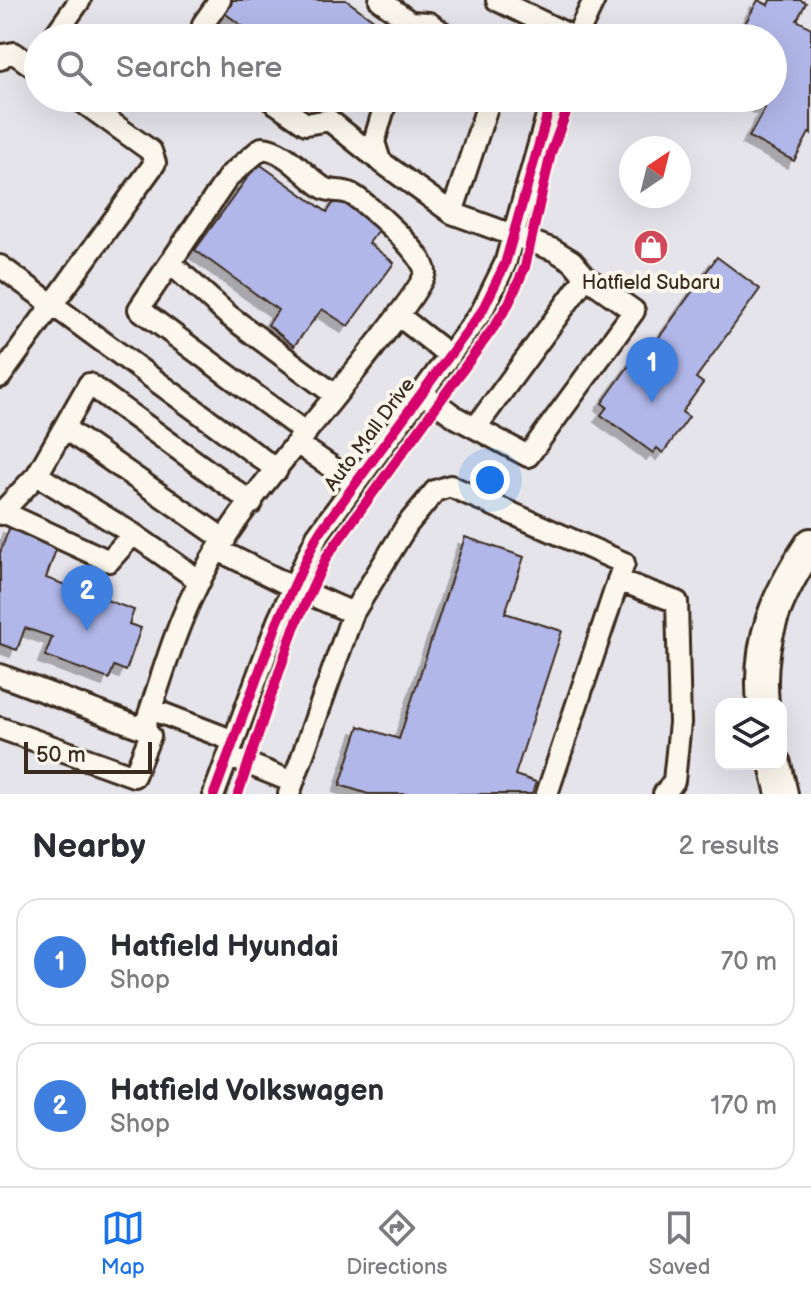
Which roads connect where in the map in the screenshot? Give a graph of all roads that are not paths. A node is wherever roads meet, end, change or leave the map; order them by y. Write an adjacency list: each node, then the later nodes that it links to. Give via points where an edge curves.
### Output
1 (80, 0): 6 (street)
2 (220, 0): 7 (street)
3 (380, 0): 8 (street)
4 (497, 0): 9 (street)
5 (594, 0): 10 (street)
6 (63, 24)
7 (203, 24)
8 (402, 24)
9 (546, 24)
10 (582, 24)
11 (24, 58): 12 (street, via 14,53)
12 (0, 59)
13 (97, 112): 24 (street, via 151,151 155,163)
14 (288, 112): 18 (street, via 306,124 329,120)
15 (383, 112): 18 (street, via 374,142)
16 (485, 112): 19 (street)
17 (548, 112): 20 (street, Auto Mall Drive)
18 (380, 161): 19 (street)
19 (452, 213): 20 (street)
20 (513, 235): 23 (street, via 554,250); 26 (street, Auto Mall Drive, via 495,288)
21 (170, 263): 25 (street, via 229,176 262,148 274,149 325,190 349,193 421,260 422,281); 29 (street, via 228,315); 32 (street, via 139,309)
22 (0, 266): 24 (street)
23 (586, 277): 30 (street); 30 (street, via 634,311 528,456)
24 (53, 304): 27 (street); 33 (street)
25 (398, 315): 26 (street); 29 (street)
26 (450, 356): 28 (street, Auto Mall Drive)
27 (0, 377)
28 (422, 393): 30 (street); 35 (street, Auto Mall Drive)
29 (335, 395): 32 (street)
30 (476, 427)
31 (64, 428): 34 (street); 36 (street, via 89,384); 40 (street)
32 (302, 438): 33 (street); 35 (street)
33 (277, 470): 36 (street)
34 (37, 475): 37 (street); 38 (street)
35 (355, 483): 43 (street, Auto Mall Drive, via 317,536)
36 (252, 503): 40 (street)
37 (1, 513): 38 (street, via 109,561)
38 (133, 534): 42 (street)
39 (811, 544): 46 (highway, via 791,574 768,629 761,663)
40 (222, 545): 42 (street); 43 (street)
41 (618, 580): 44 (street, via 624,563 450,486 435,491 407,525); 54 (street); 55 (street, via 677,602 680,723 674,781)
42 (200, 581): 47 (street)
43 (293, 587): 44 (street); 50 (street, Auto Mall Drive)
44 (353, 613): 52 (street)
45 (0, 675): 49 (street)
46 (763, 698)
47 (151, 709): 49 (street); 50 (street)
48 (0, 728): 49 (street, via 134,776 150,736)
49 (144, 729)
50 (231, 749): 52 (street); 53 (street, Auto Mall Drive)
51 (776, 770): 56 (highway)
52 (291, 788)
53 (214, 794)
54 (547, 794)
55 (664, 794)
56 (782, 794)

